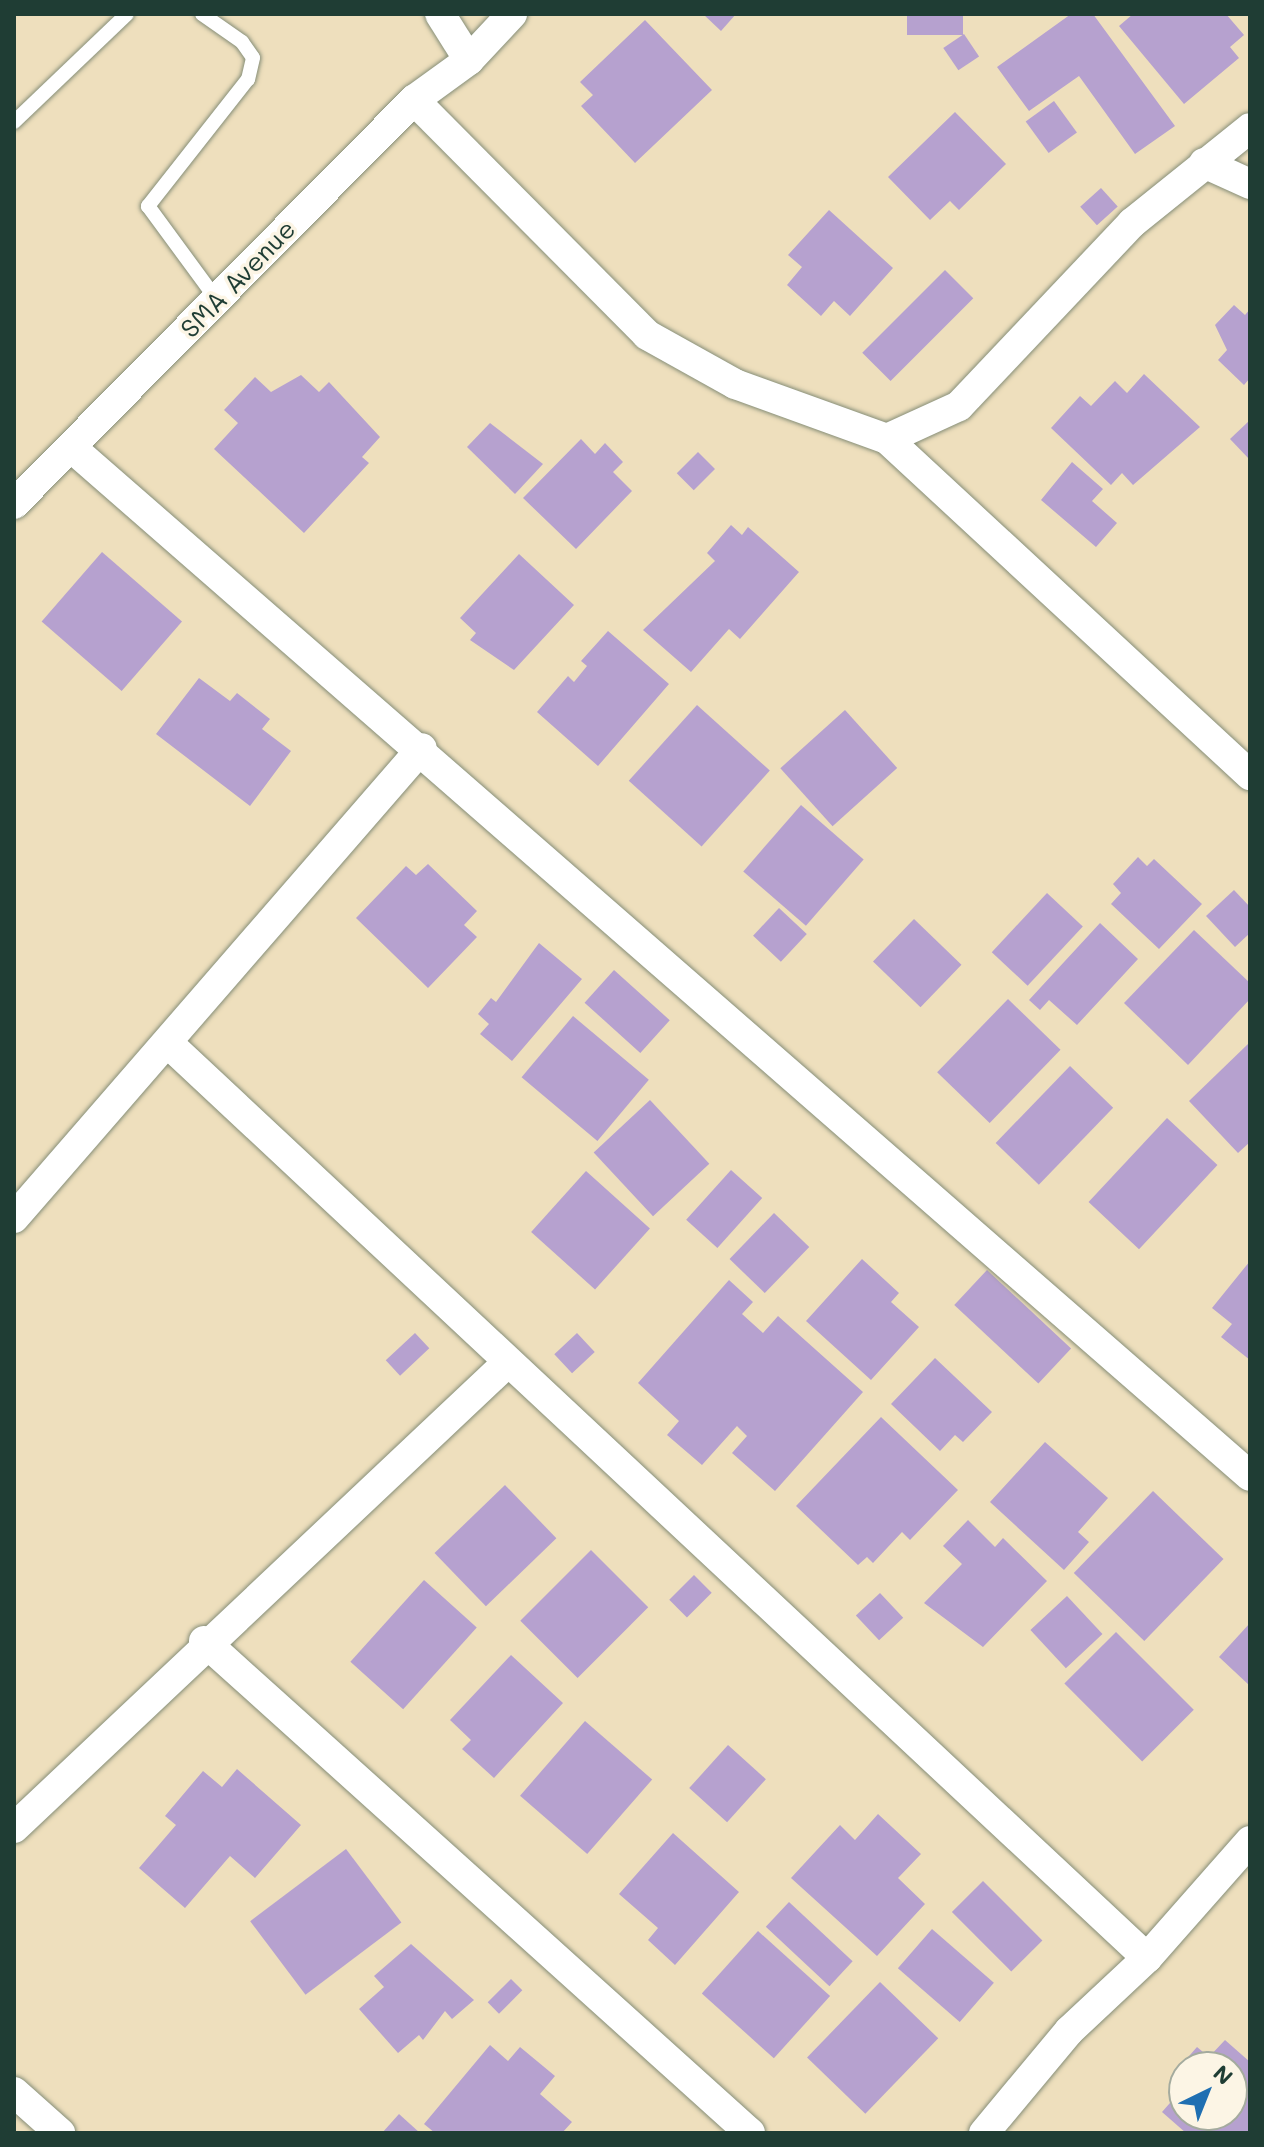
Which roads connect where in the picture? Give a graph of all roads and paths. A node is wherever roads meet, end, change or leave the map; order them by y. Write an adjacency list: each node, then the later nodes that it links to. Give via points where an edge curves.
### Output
1 (127, 14): 7 (lane)
2 (202, 14): 11 (lane, via 242,42 253,58 248,79 148,206)
3 (440, 14): 5 (street)
4 (512, 14): 5 (street, SMA Avenue)
5 (469, 60): 6 (street, SMA Avenue)
6 (414, 100): 11 (street, SMA Avenue); 12 (street, via 647,335 735,384)
7 (14, 122)
8 (1250, 128): 9 (street)
9 (1204, 163): 10 (street); 12 (street, via 1033,321 959,406)
10 (1250, 184)
11 (217, 301): 13 (street, SMA Avenue)
12 (887, 439): 16 (street)
13 (72, 448): 14 (street, SMA Avenue); 15 (street)
14 (14, 504)
15 (422, 748): 17 (street); 20 (street)
16 (1250, 775)
17 (170, 1045): 18 (street); 19 (street)
18 (14, 1218)
19 (508, 1362): 21 (street); 24 (street)
20 (1250, 1476)
21 (204, 1641): 22 (street); 27 (street)
22 (14, 1828)
23 (1250, 1841): 24 (street)
24 (1147, 1958): 28 (street, via 1069,2031)
25 (14, 2092): 26 (street)
26 (43, 2128)
27 (750, 2133)
28 (984, 2133)

